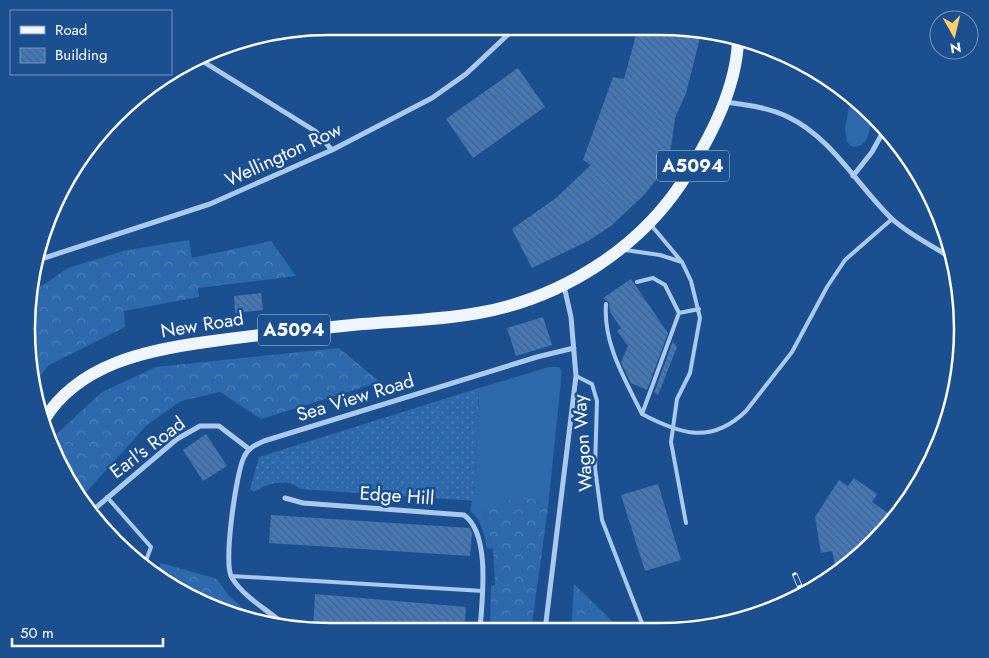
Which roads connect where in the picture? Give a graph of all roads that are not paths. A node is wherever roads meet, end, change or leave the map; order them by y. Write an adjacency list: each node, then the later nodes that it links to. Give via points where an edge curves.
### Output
1 (508, 35): 6 (street, Wellington Row, via 466,74 432,98)
2 (738, 45): 4 (main road, A5094, via 736,64)
3 (204, 62): 6 (street, via 315,131)
4 (724, 102): 7 (street, via 766,109 788,117 826,145); 9 (main road, A5094, via 684,180)
5 (882, 136): 7 (street)
6 (332, 150): 12 (street, Wellington Row, via 210,204)
7 (853, 176): 8 (street)
8 (892, 219): 11 (street); 23 (lane, via 845,260 792,352 738,419 716,432)
9 (650, 223): 10 (main road, A5094); 13 (lane)
10 (622, 250): 13 (lane, via 660,255); 15 (main road, A5094)
11 (944, 253)
12 (44, 258)
13 (682, 262): 17 (lane)
14 (638, 282): 18 (lane, via 653,278 665,285)
15 (563, 284): 19 (street); 22 (main road, New Road / A5094, via 539,295 478,313 281,332 162,348 119,361 93,374 72,389)
16 (606, 304): 21 (lane, via 605,323 615,360)
17 (699, 309): 18 (lane); 23 (lane, via 698,339 690,372 678,399)
18 (679, 313): 21 (lane)
19 (574, 348): 20 (street); 24 (street, Sea View Road, via 264,441)
20 (576, 376): 34 (street); 35 (lane, Wagon Way, via 592,384 597,401 595,468 602,520)
21 (642, 414): 23 (lane)
22 (48, 415)
23 (672, 430): 28 (lane, via 671,442)
24 (249, 449): 25 (street, Earl's Road, via 219,426 200,426 177,439); 30 (street, via 243,458 233,503 229,553)
25 (107, 497): 27 (street, Earl's Road); 29 (lane, via 151,547)
26 (285, 498): 31 (street, Edge Hill, via 303,504 464,515 476,528)
27 (96, 508)
28 (686, 523)
29 (147, 559)
30 (231, 576): 31 (lane); 32 (street, via 247,595)
31 (483, 591): 33 (street, Edge Hill)
32 (278, 618)
33 (481, 623)
34 (546, 623)
35 (642, 623)

